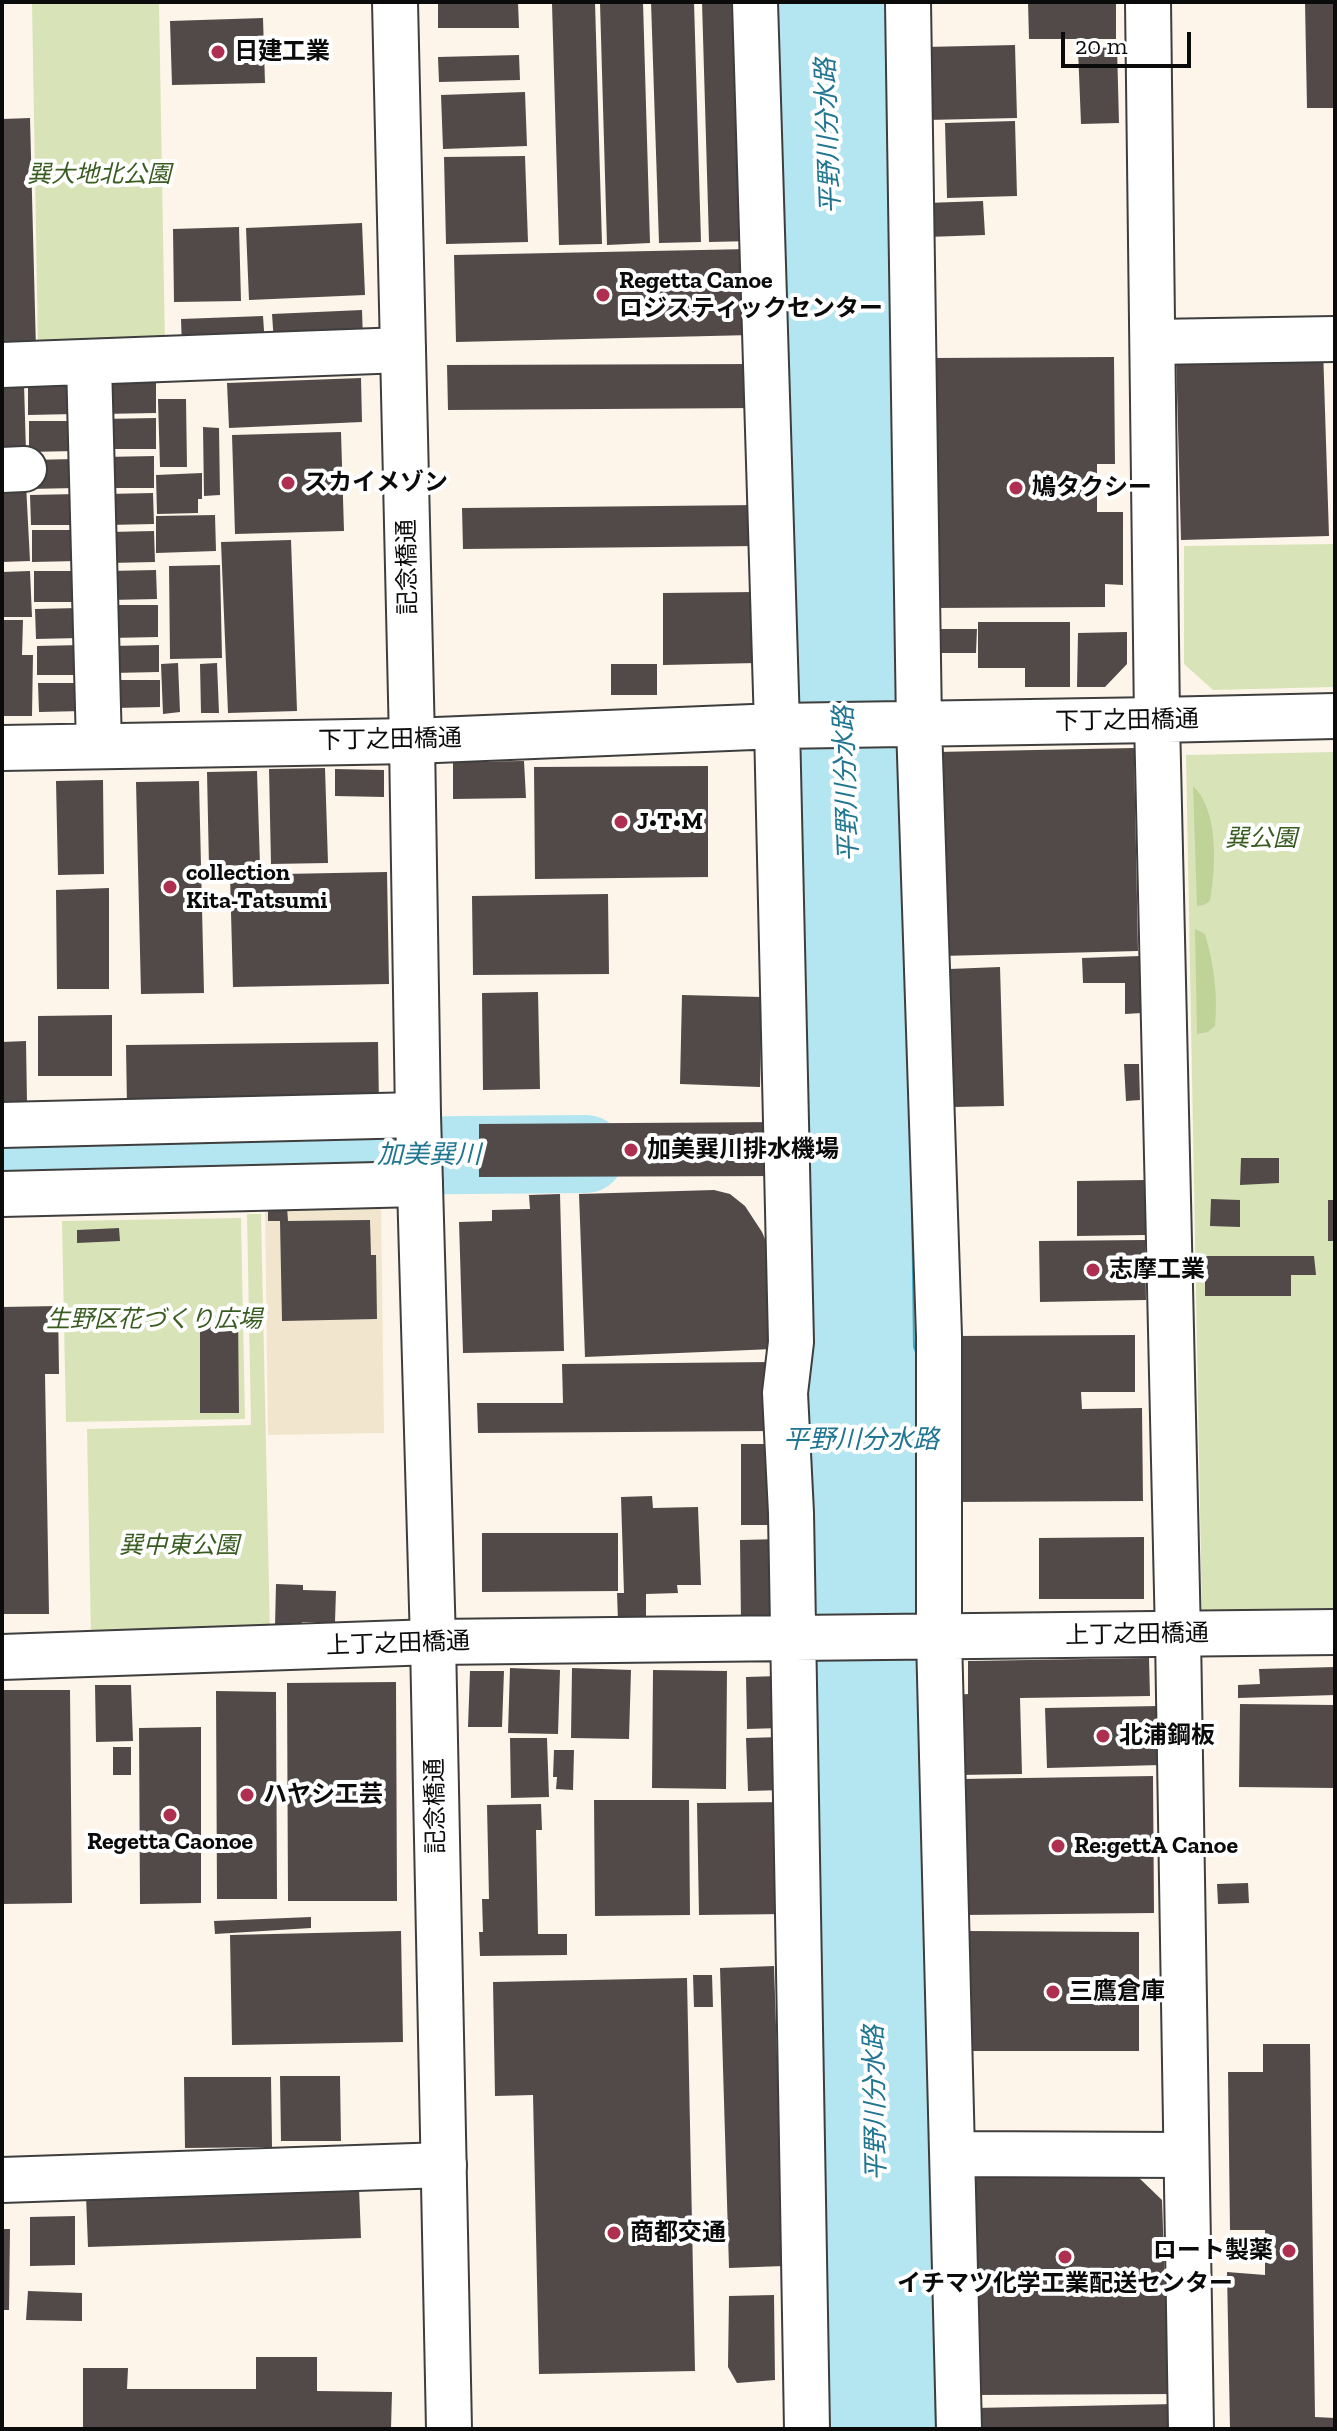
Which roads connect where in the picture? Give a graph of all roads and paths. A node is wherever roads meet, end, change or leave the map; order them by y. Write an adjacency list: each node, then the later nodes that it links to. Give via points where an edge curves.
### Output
1 (395, 2): 7 (street, 記念橋通)
2 (755, 2): 13 (street)
3 (908, 2): 12 (street)
4 (1148, 2): 6 (street)
5 (1335, 339): 6 (street)
6 (1153, 342): 11 (street)
7 (403, 350): 8 (street); 14 (street, 記念橋通)
8 (89, 363): 9 (street); 15 (street)
9 (2, 365)
10 (1335, 716): 11 (street, 下丁之田橋通)
11 (1157, 720): 12 (street, 下丁之田橋通); 21 (street)
12 (919, 725): 13 (street, 下丁之田橋通); 22 (street, via 939,1336)
13 (777, 726): 14 (street, 下丁之田橋通); 23 (street, via 791,1342 785,1393)
14 (412, 741): 15 (street, 下丁之田橋通); 18 (street, 記念橋通)
15 (99, 746): 16 (street, 下丁之田橋通)
16 (2, 748)
17 (2, 1125): 18 (street)
18 (419, 1150): 19 (street); 24 (street, 記念橋通)
19 (2, 1194)
20 (1335, 1632): 21 (street, 上丁之田橋通)
21 (1178, 1635): 22 (street, 上丁之田橋通); 27 (street)
22 (937, 1636): 23 (street, 上丁之田橋通); 26 (street)
23 (798, 1637): 24 (street, 上丁之田橋通); 31 (street)
24 (433, 1642): 25 (street, 上丁之田橋通); 28 (street, 記念橋通)
25 (2, 1657)
26 (953, 2154): 27 (street); 32 (street)
27 (1186, 2155): 33 (street)
28 (444, 2165): 29 (street); 30 (street, 記念橋通)
29 (2, 2180)
30 (449, 2429)
31 (807, 2429)
32 (959, 2429)
33 (1191, 2429)

